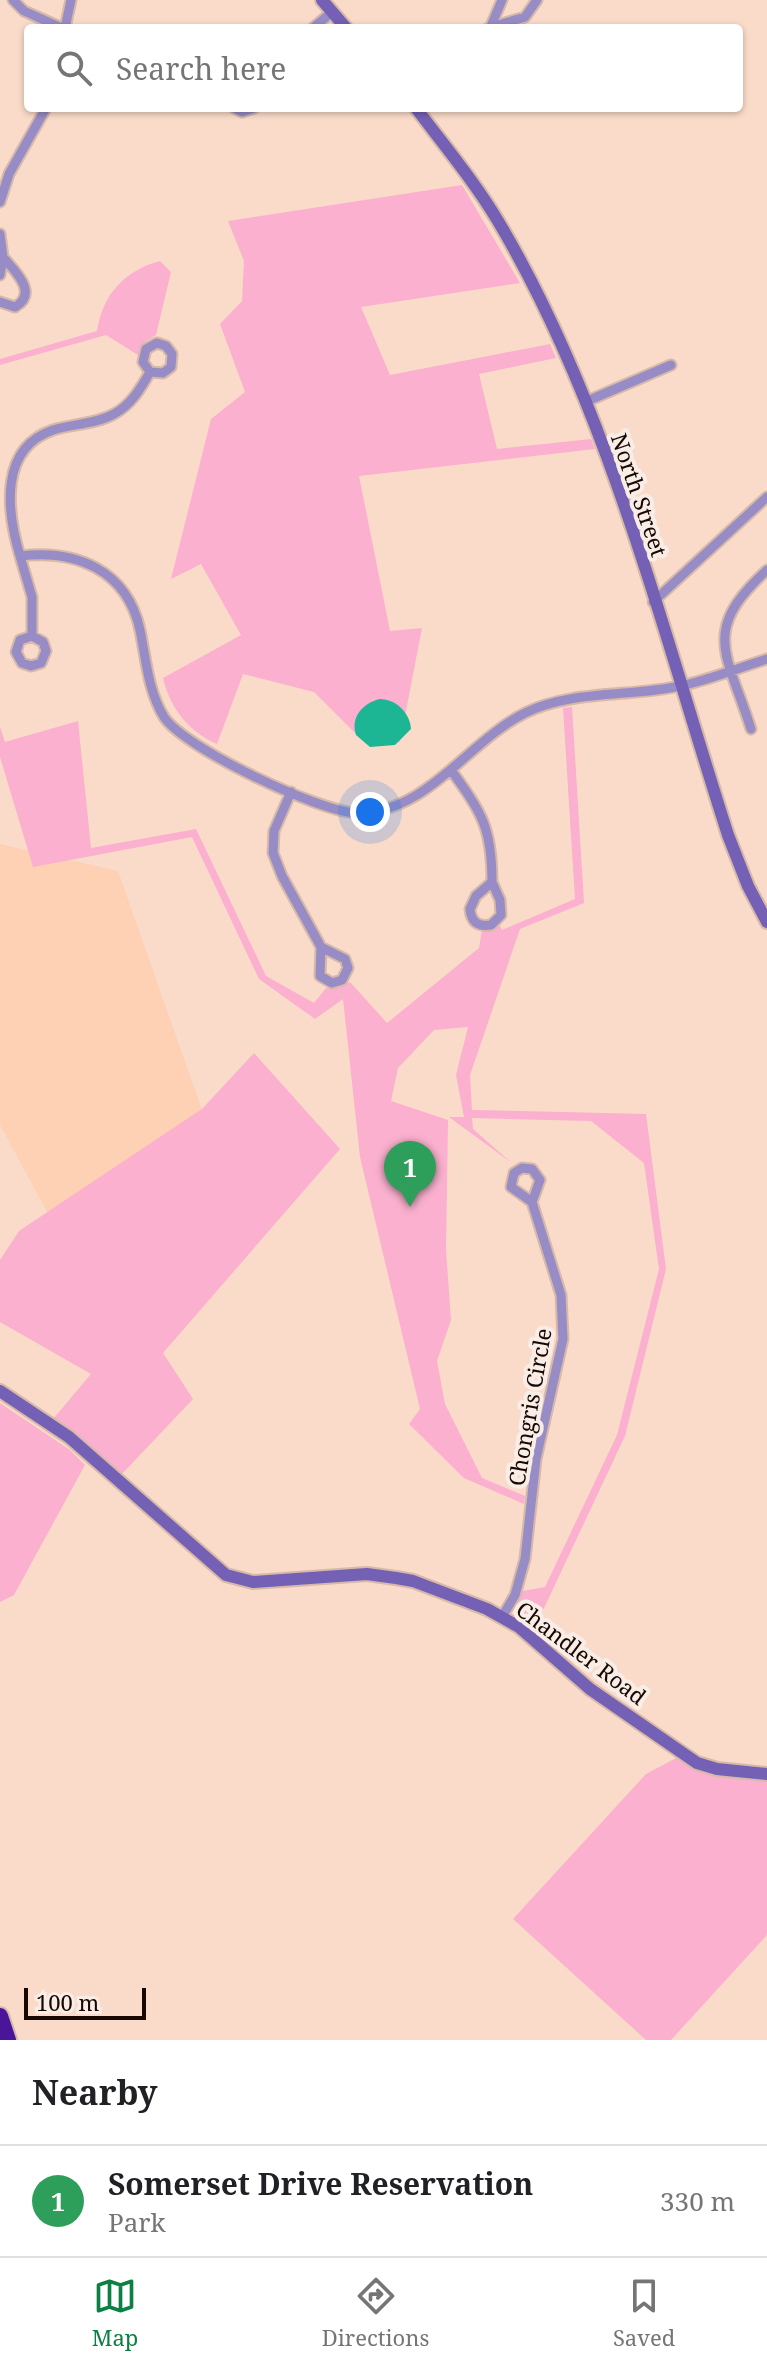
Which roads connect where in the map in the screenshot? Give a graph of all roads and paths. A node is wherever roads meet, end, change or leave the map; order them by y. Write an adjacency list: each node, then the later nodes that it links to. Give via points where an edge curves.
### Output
1 (13, 0): 7 (street)
2 (71, 0): 8 (street)
3 (322, 0): 6 (main road)
4 (502, 0): 11 (street)
5 (537, 0): 12 (street, via 525,17)
6 (332, 12): 9 (street); 10 (main road)
7 (54, 24)
8 (64, 24)
9 (318, 24)
10 (342, 24)
11 (491, 24)
12 (500, 24)
13 (44, 112): 15 (street, via 9,174)
14 (419, 112): 22 (main road, North Street, via 496,218)
15 (0, 202)
16 (0, 234): 17 (street)
17 (3, 257): 18 (street); 19 (street, via 26,292 15,307)
18 (0, 275)
19 (0, 302)
20 (671, 365): 22 (street)
21 (150, 372): 24 (street, via 115,413 41,434 18,454 5,493)
22 (585, 402): 26 (main road, North Street)
23 (766, 501): 26 (street)
24 (20, 556): 27 (street, via 32,597); 33 (street, via 66,555 105,572 133,607 153,692 175,732)
25 (767, 570): 29 (street, via 741,593 727,616 724,638)
26 (653, 602): 30 (main road, North Street)
27 (32, 636)
28 (767, 659): 29 (street)
29 (732, 670): 30 (street); 31 (street)
30 (680, 686): 32 (street, via 548,704 486,735); 35 (main road, North Street, via 728,835)
31 (751, 729)
32 (451, 770): 33 (street, via 399,805 373,812 325,808); 34 (street, via 483,814)
33 (291, 792): 36 (street, via 274,831 273,853)
34 (492, 882): 34 (street, via 501,915 491,925 479,925 470,916 471,903)
35 (767, 922)
36 (321, 947)
37 (532, 1202): 39 (street, Chongris Circle, via 561,1295 563,1339 536,1459 525,1559)
38 (0, 1391): 39 (main road, Chandler Road, via 69,1437 226,1575 253,1582 367,1574 396,1578)
39 (502, 1617): 40 (main road, Chandler Road, via 590,1689 697,1763)
40 (767, 1774)
41 (0, 2016): 42 (highway)
42 (8, 2040)

